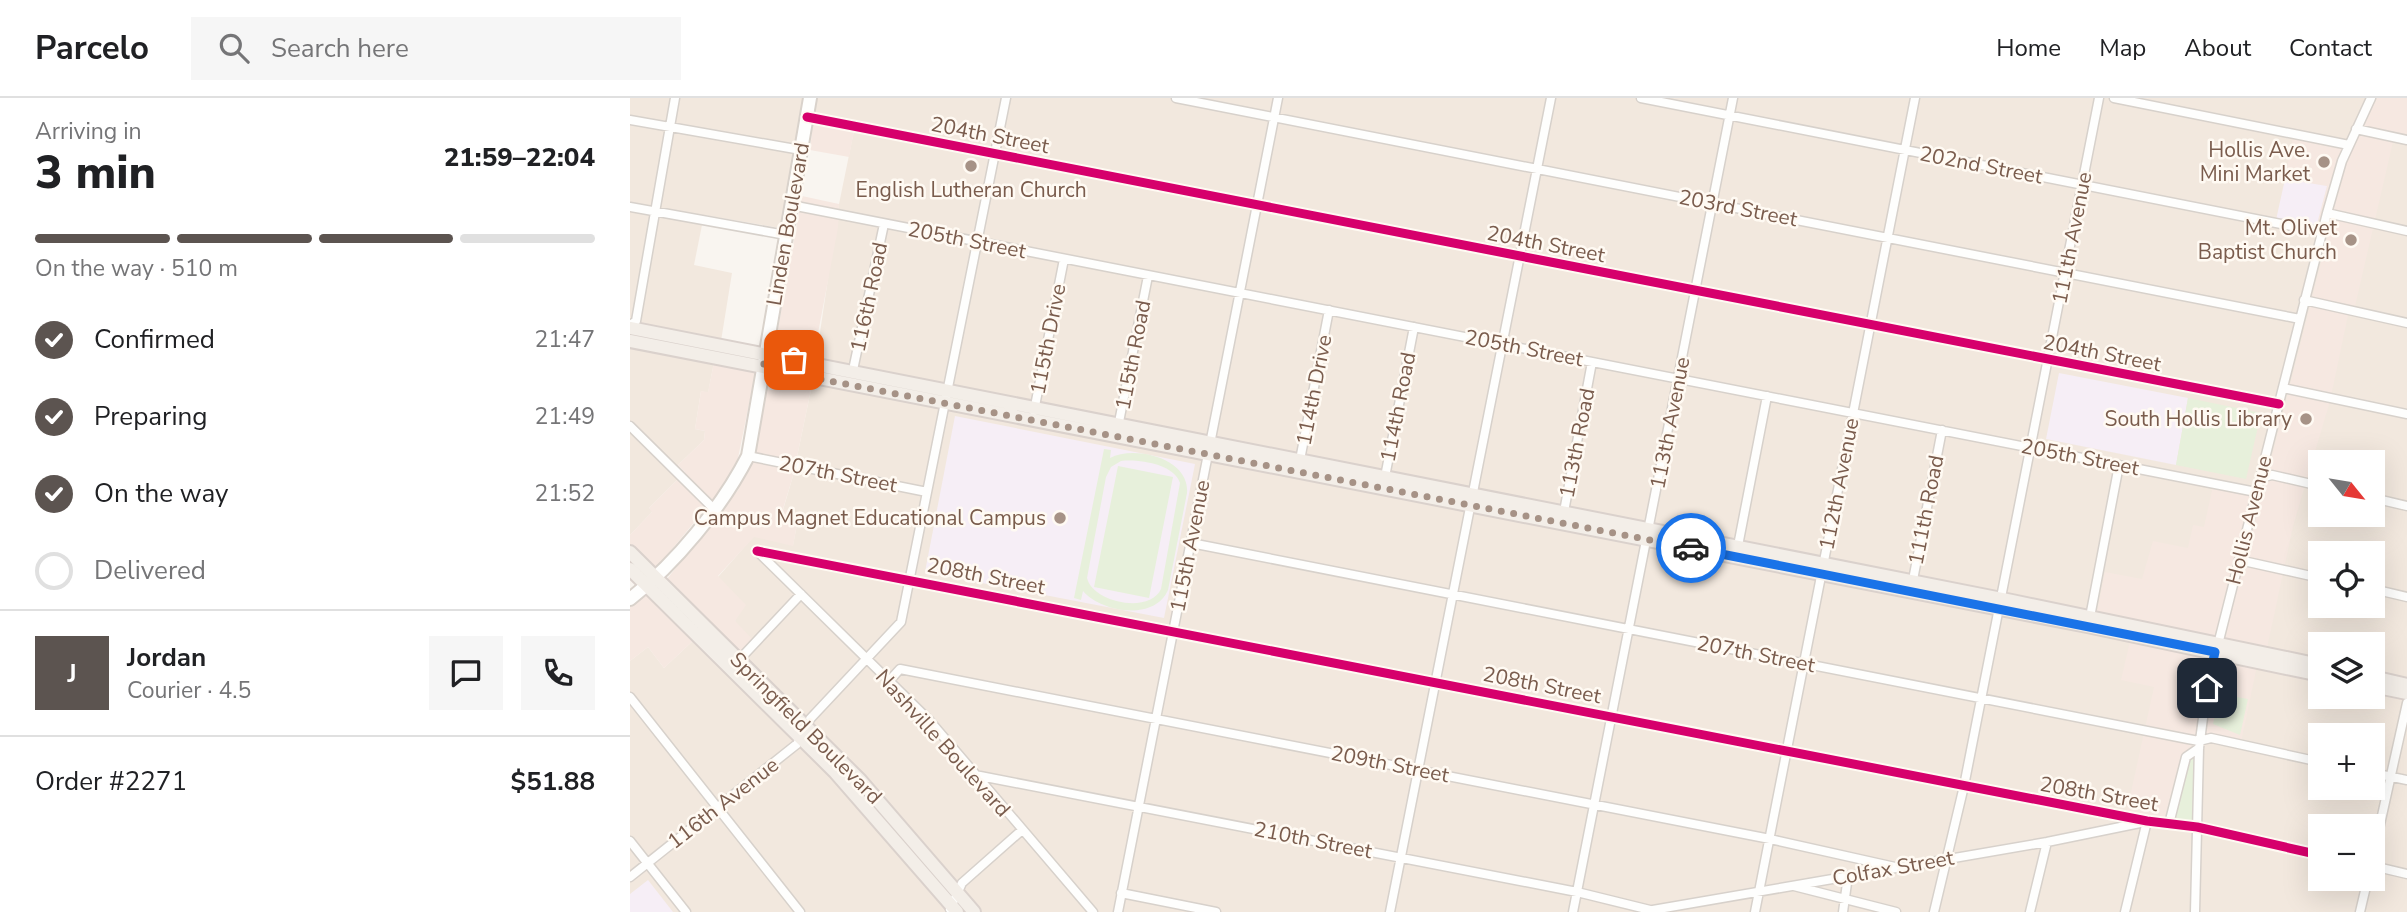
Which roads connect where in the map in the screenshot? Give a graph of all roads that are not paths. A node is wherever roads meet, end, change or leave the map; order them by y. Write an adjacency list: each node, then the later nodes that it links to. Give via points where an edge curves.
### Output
1 (675, 98): 17 (street)
2 (810, 98): 14 (main road, Linden Boulevard)
3 (1006, 98): 23 (street, 116th Avenue)
4 (1175, 98): 15 (street, 203rd Street)
5 (1278, 98): 15 (street, 115th Avenue)
6 (1551, 98): 24 (street)
7 (1641, 98): 13 (street, 202nd Street)
8 (1733, 98): 13 (street, 113th Avenue)
9 (1915, 98): 22 (street, 112th Avenue)
10 (2099, 98): 25 (street, 111th Avenue)
11 (2114, 98): 20 (street)
12 (2371, 98): 18 (street, Hollis Avenue)
13 (1730, 116): 22 (street, 202nd Street); 26 (street, 113th Avenue)
14 (807, 117): 21 (main road, Linden Boulevard); 23 (street, 204th Street)
15 (1274, 117): 24 (street, 203rd Street); 28 (street, 115th Avenue)
16 (630, 120): 17 (street)
17 (670, 127): 21 (street); 30 (street)
18 (2356, 129): 19 (street); 20 (street, Hollis Avenue)
19 (2407, 140)
20 (2349, 145): 31 (street, Hollis Avenue)
21 (801, 150): 27 (main road, Linden Boulevard)
22 (1905, 150): 25 (street, 202nd Street); 36 (street, 112th Avenue)
23 (995, 154): 28 (street, 204th Street); 37 (street, 116th Avenue)
24 (1537, 169): 26 (street, 203rd Street); 38 (street)
25 (2082, 184): 34 (street, 202nd Street); 40 (street, 111th Avenue)
26 (1713, 203): 36 (street, 203rd Street); 42 (street, 113th Avenue)
27 (791, 205): 32 (street, 205th Street); 35 (main road, Linden Boulevard)
28 (1257, 205): 38 (street, 204th Street); 43 (street, 115th Avenue)
29 (630, 207): 30 (street)
30 (654, 212): 35 (street); 49 (street, via 636,321)
31 (2327, 213): 33 (street); 34 (street, Hollis Avenue)
32 (884, 223): 37 (street, 205th Street); 57 (street, 116th Road)
33 (2407, 231)
34 (2322, 232): 44 (street, Hollis Avenue)
35 (786, 235): 53 (main road, Linden Boulevard)
36 (1888, 237): 40 (street, 203rd Street); 48 (street, 112th Avenue)
37 (976, 242): 39 (street, 205th Street); 61 (street, 116th Avenue)
38 (1520, 256): 42 (street, 204th Street); 52 (street)
39 (1064, 259): 41 (street, 205th Street); 64 (street, 115th Drive)
40 (2065, 272): 46 (street, 203rd Street); 54 (street, 111th Avenue)
41 (1149, 276): 43 (street, 205th Street); 67 (street, 115th Road)
42 (1695, 291): 48 (street, 204th Street); 58 (street, 113th Avenue)
43 (1240, 293): 45 (street, 205th Street); 70 (street, 115th Avenue)
44 (2304, 300): 46 (street, Hollis Avenue); 47 (street)
45 (1329, 310): 50 (street, 205th Street); 72 (street, 114th Drive)
46 (2300, 319): 59 (street, Hollis Avenue)
47 (2407, 323)
48 (1870, 325): 54 (street, 204th Street); 63 (street, 112th Avenue)
49 (630, 327): 53 (main road)
50 (1414, 327): 52 (street, 205th Street); 75 (street, 114th Road)
51 (630, 341): 56 (main road)
52 (1503, 344): 55 (street, 205th Street); 79 (street)
53 (766, 355): 56 (main road, Linden Boulevard); 57 (main road)
54 (2048, 360): 62 (street, 204th Street); 69 (street, 111th Avenue)
55 (1592, 362): 58 (street, 205th Street); 83 (street, 113th Road)
56 (763, 368): 61 (main road); 71 (main road, Linden Boulevard)
57 (853, 370): 61 (main road)
58 (1678, 378): 60 (street, 205th Street); 84 (street, 113th Avenue)
59 (2283, 388): 62 (street, Hollis Avenue); 65 (street)
60 (1767, 396): 63 (street, 205th Street); 88 (street)
61 (947, 397): 64 (main road); 77 (street, 116th Avenue)
62 (2278, 404): 74 (street, Hollis Avenue)
63 (1853, 412): 68 (street, 205th Street); 91 (street, 112th Avenue)
64 (1034, 413): 67 (main road)
65 (2407, 414)
66 (630, 426): 82 (street)
67 (1118, 430): 70 (main road)
68 (1942, 430): 69 (street, 205th Street); 95 (street, 111th Road)
69 (2031, 447): 73 (street, 205th Street); 101 (street, 111th Avenue)
70 (1209, 448): 72 (main road); 85 (street, 115th Avenue)
71 (748, 456): 77 (street, 207th Street); 82 (main road, Linden Boulevard)
72 (1299, 465): 75 (main road)
73 (2119, 465): 78 (street, 205th Street); 102 (street)
74 (2260, 478): 76 (street, via 2272,475); 78 (street, Hollis Avenue)
75 (1384, 483): 79 (main road)
76 (2308, 483)
77 (928, 492): 93 (street, 116th Avenue)
78 (2256, 492): 89 (street, Hollis Avenue)
79 (1472, 500): 83 (main road); 98 (street)
80 (2385, 501): 81 (street)
81 (2407, 506)
82 (714, 509): 94 (main road, Linden Boulevard)
83 (1563, 518): 84 (main road)
84 (1648, 535): 88 (main road); 103 (street, 113th Avenue)
85 (1191, 543): 98 (street, 207th Street); 104 (street, 115th Avenue)
86 (757, 551): 93 (street, 208th Street); 97 (street, Nashville Boulevard)
87 (630, 552): 94 (main road, Springfield Boulevard)
88 (1737, 552): 91 (main road)
89 (2239, 560): 92 (street); 105 (street, Hollis Avenue)
90 (630, 569): 94 (main road, Springfield Boulevard)
91 (1823, 569): 95 (main road); 109 (street, 112th Avenue)
92 (2308, 575)
93 (910, 579): 104 (street, 208th Street); 106 (street, 116th Avenue, via 901,622)
94 (652, 582): 100 (main road, Linden Boulevard); 107 (main road, Springfield Boulevard); 122 (main road, Springfield Boulevard)
95 (1911, 586): 101 (main road)
96 (2385, 592): 99 (street)
97 (801, 594): 106 (street, Nashville Boulevard); 107 (street)
98 (1454, 595): 103 (street, 207th Street); 113 (street)
99 (2407, 597)
100 (630, 599)
101 (2000, 604): 102 (main road); 105 (main road); 118 (street, 111th Avenue)
102 (2090, 617): 105 (main road)
103 (1629, 629): 109 (street, 207th Street); 120 (street, 113th Avenue)
104 (1173, 630): 113 (street, 208th Street); 121 (street, 115th Avenue)
105 (2216, 647): 108 (main road); 110 (main road); 123 (street, Hollis Avenue)
106 (866, 659): 112 (street, Nashville Boulevard); 122 (street, 116th Avenue)
107 (739, 660): 122 (main road, Springfield Boulevard)
108 (2308, 663)
109 (1804, 664): 118 (street, 207th Street); 124 (street, 112th Avenue)
110 (2308, 672)
111 (2385, 680): 114 (main road)
112 (889, 681): 121 (street, 209th Street, via 900,669); 127 (street, Nashville Boulevard)
113 (1436, 682): 120 (street, 208th Street); 126 (street)
114 (2407, 685)
115 (2385, 689): 116 (main road)
116 (2407, 694)
117 (630, 697): 134 (street)
118 (1981, 698): 123 (street, 207th Street); 131 (street, 111th Avenue)
119 (2407, 703): 129 (street)
120 (1612, 717): 124 (street, 208th Street); 132 (street, 113th Avenue)
121 (1156, 718): 126 (street, 209th Street); 133 (street, 115th Avenue)
122 (803, 732): 134 (street, 116th Avenue, via 797,744); 153 (main road, Springfield Boulevard, via 860,780); 159 (main road, Springfield Boulevard)
123 (2199, 744): 125 (street, 207th Street, via 2211,738); 137 (street, via 2186,757); 138 (street, Hollis Avenue)
124 (1787, 751): 131 (street, 208th Street); 140 (street, 112th Avenue)
125 (2308, 759)
126 (1419, 770): 132 (street, 209th Street); 144 (street)
127 (975, 775): 133 (street, 210th Street); 139 (street, Nashville Boulevard)
128 (2385, 776): 129 (street)
129 (2390, 777): 130 (street); 135 (street)
130 (2407, 780)
131 (1964, 786): 136 (street, 208th Street); 145 (street, 111th Avenue)
132 (1594, 804): 140 (street, 209th Street); 156 (street, 113th Avenue)
133 (1139, 806): 144 (street, 210th Street); 157 (street, 115th Avenue)
134 (717, 807): 146 (street, 116th Avenue); 163 (street)
135 (2382, 814)
136 (2147, 821): 137 (street, 208th Street); 142 (street, Colfax Street); 176 (street)
137 (2169, 824): 138 (street, 208th Street)
138 (2197, 827): 143 (street, 208th Street); 177 (street, Hollis Avenue)
139 (1022, 830): 153 (street); 165 (street, Nashville Boulevard)
140 (1770, 839): 147 (street, 209th Street); 154 (street, 112th Avenue)
141 (630, 841): 146 (street)
142 (2047, 842): 145 (street, Colfax Street); 175 (street)
143 (2308, 852)
144 (1402, 858): 156 (street, 210th Street); 168 (street)
145 (1948, 859): 147 (street, Colfax Street); 174 (street, 111th Avenue)
146 (647, 863): 151 (street, 116th Avenue); 162 (street)
147 (1895, 867): 150 (street, Colfax Street)
148 (2385, 869): 149 (street)
149 (2407, 874)
150 (1848, 876): 152 (street, Colfax Street); 158 (street)
151 (630, 877)
152 (1792, 885): 154 (street, Colfax Street); 158 (street)
153 (957, 891): 159 (street); 164 (main road, Springfield Boulevard)
154 (1759, 891): 161 (street, Colfax Street); 171 (street, 112th Avenue)
155 (2365, 891): 178 (street)
156 (1577, 892): 160 (street, 210th Street); 169 (street, 113th Avenue)
157 (1121, 893): 166 (street, 115th Avenue); 167 (street)
158 (1846, 900): 172 (street); 173 (street)
159 (952, 910)
160 (1650, 910): 161 (street, Colfax Street); 170 (street, Colfax Street)
161 (1666, 910)
162 (686, 912)
163 (800, 912)
164 (974, 912)
165 (1093, 912)
166 (1118, 912)
167 (1216, 912)
168 (1391, 912)
169 (1573, 912)
170 (1639, 912)
171 (1755, 912)
172 (1843, 912)
173 (1896, 912)
174 (1934, 912)
175 (2029, 912)
176 (2125, 912)
177 (2195, 912)
178 (2360, 912)

